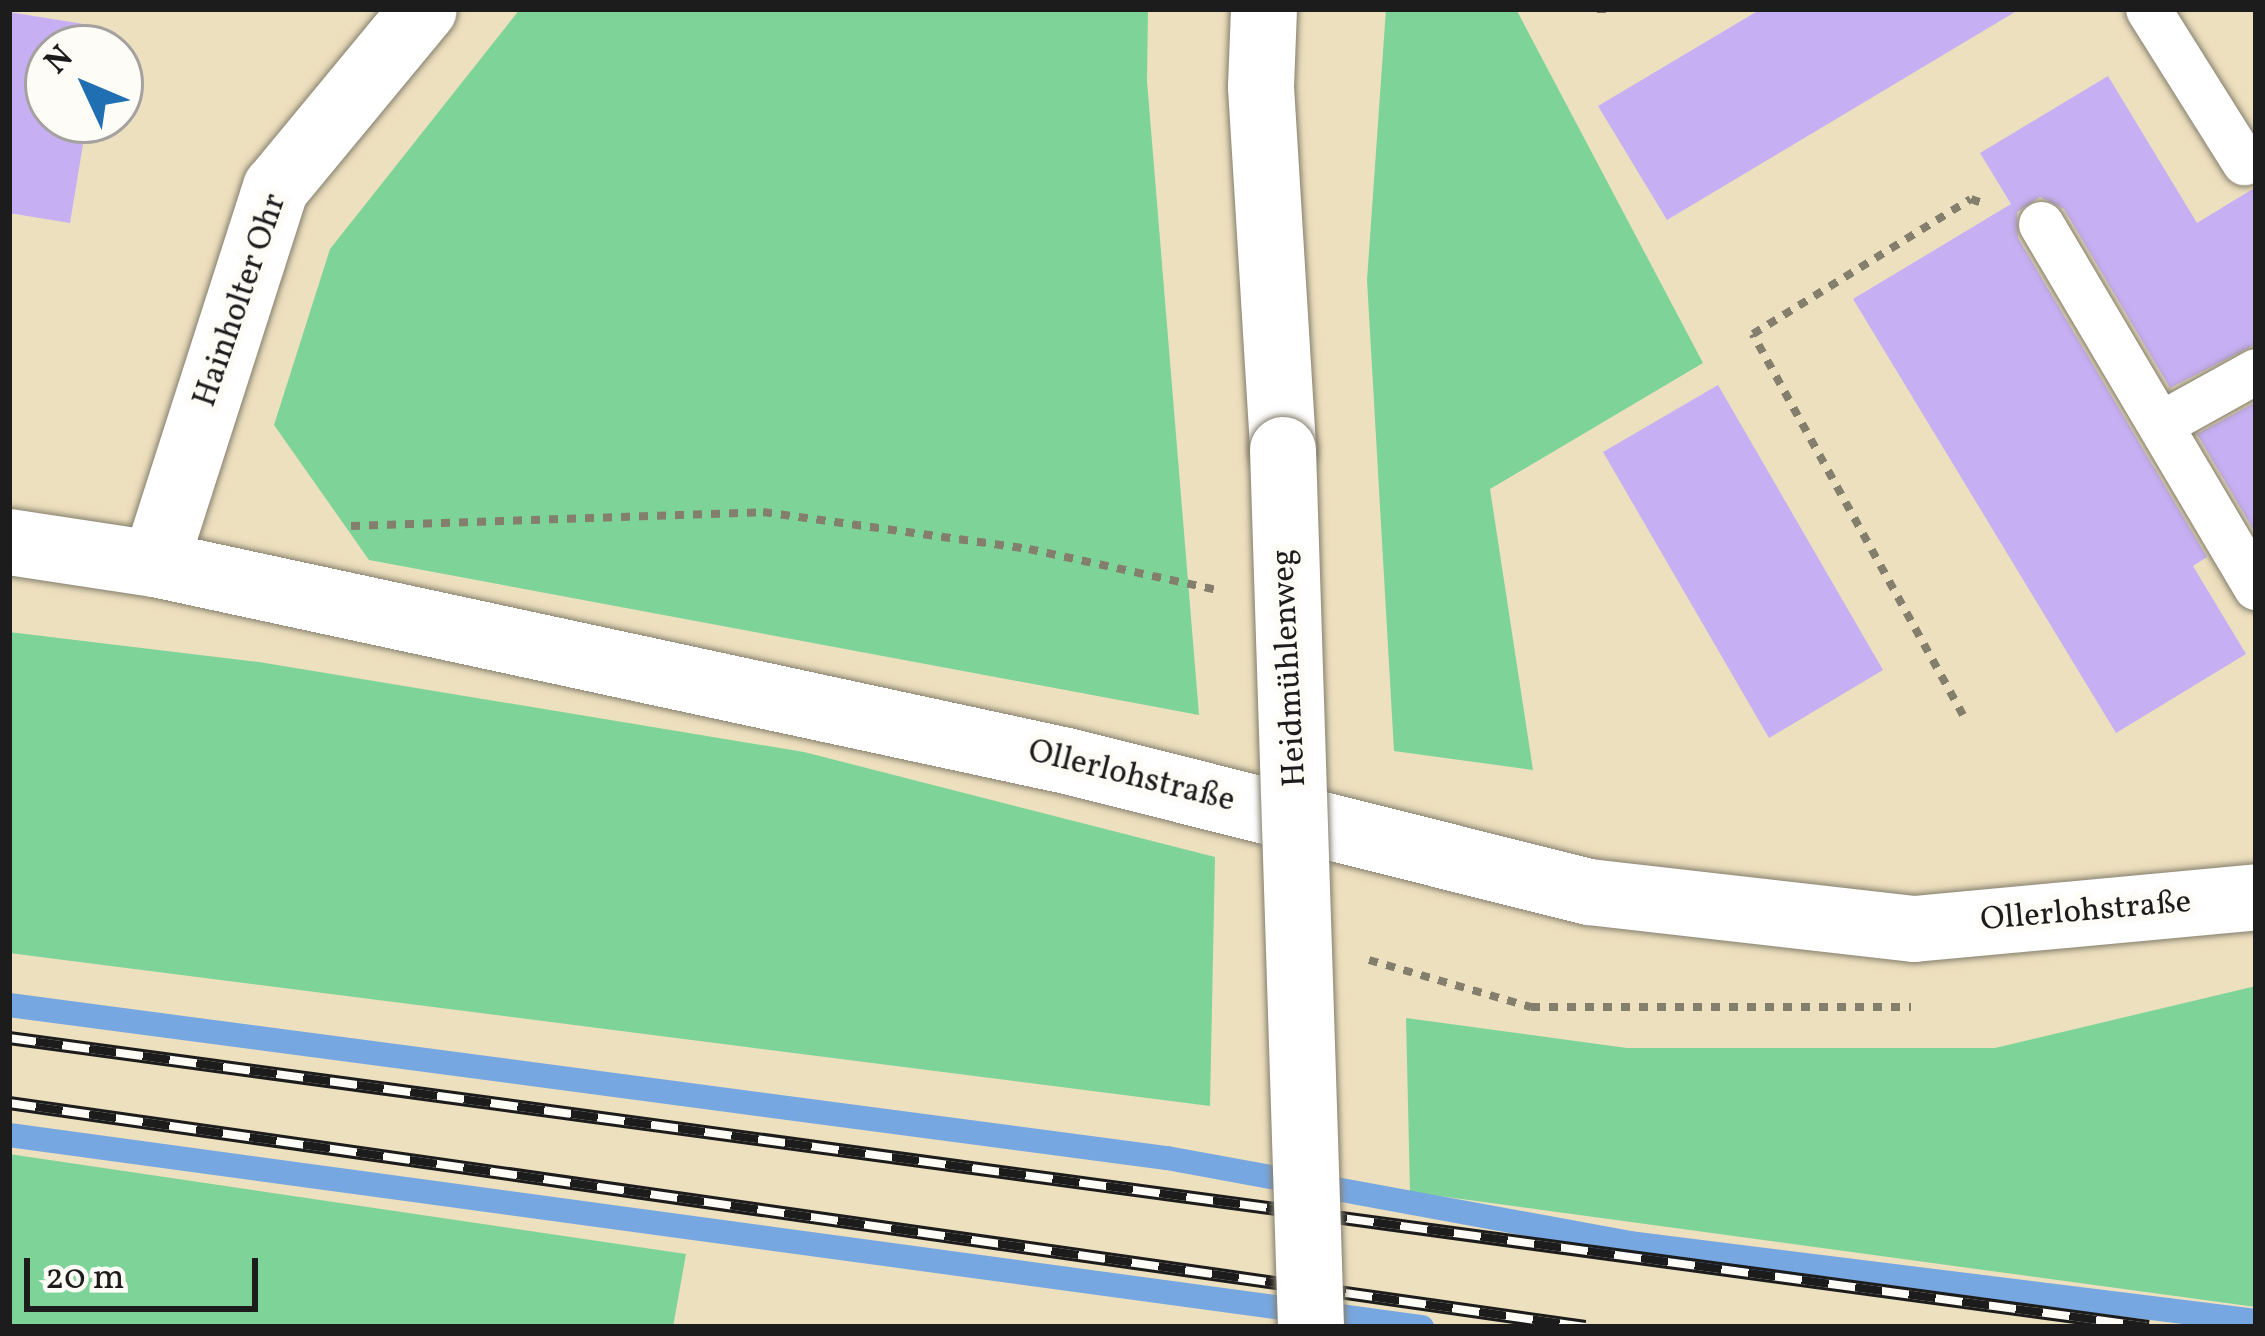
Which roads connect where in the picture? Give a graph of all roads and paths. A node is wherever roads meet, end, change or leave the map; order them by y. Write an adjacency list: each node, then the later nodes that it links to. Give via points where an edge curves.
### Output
1 (424, 9): 12 (street, Hainholter Ohr, via 276,188)
2 (1264, 9): 14 (street, Heidmühlenweg, bridge, via 1261,87)
3 (1597, 9): 4 (path)
4 (1612, 9)
5 (2148, 9): 6 (lane)
6 (2244, 162)
7 (2041, 224): 9 (lane); 15 (path, via 1971,199 1753,334)
8 (2256, 370): 9 (lane)
9 (2162, 423): 13 (lane)
10 (344, 526): 14 (path, via 763,512 1029,549)
11 (9, 542): 12 (street, Ollerlohstraße)
12 (155, 564): 16 (street, Ollerlohstraße, via 1067,761 1589,892 1914,929)
13 (2256, 587)
14 (1287, 605): 17 (street, Heidmühlenweg, bridge)
15 (1963, 716)
16 (2256, 897)
17 (1311, 1327)

